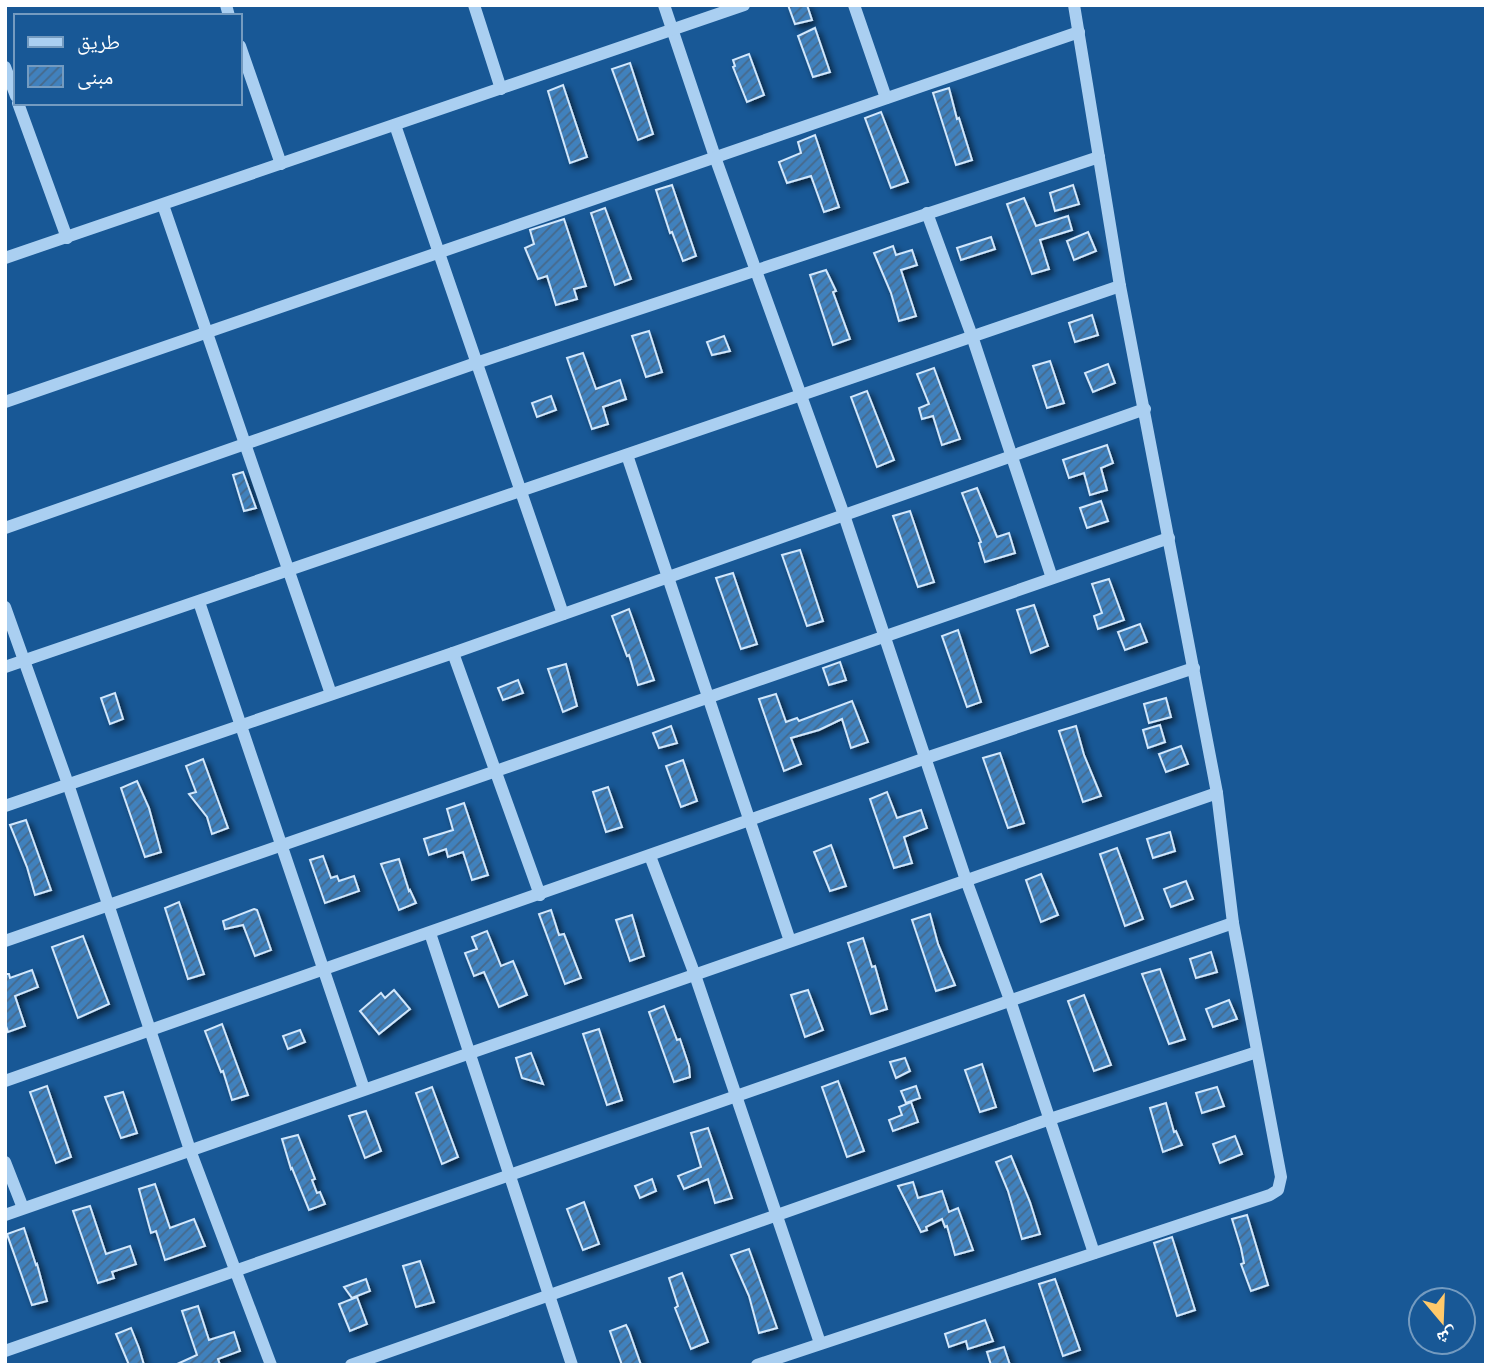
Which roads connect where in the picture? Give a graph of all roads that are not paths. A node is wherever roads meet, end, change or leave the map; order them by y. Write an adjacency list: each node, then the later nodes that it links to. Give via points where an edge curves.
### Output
1 (474, 5): 10 (street)
2 (664, 5): 6 (street)
3 (744, 5): 6 (street)
4 (854, 5): 12 (street)
5 (1074, 5): 7 (street)
6 (673, 30): 10 (street); 16 (street)
7 (1079, 32): 12 (street); 15 (street)
8 (242, 52): 17 (street)
9 (5, 67): 11 (street)
10 (500, 89): 14 (street)
11 (14, 91)
12 (886, 98): 16 (street)
13 (19, 105): 20 (street)
14 (395, 125): 17 (street); 21 (street)
15 (1099, 156): 19 (street); 24 (street)
16 (715, 157): 21 (street); 23 (street)
17 (281, 164): 18 (street)
18 (163, 205): 20 (street); 25 (street)
19 (927, 213): 23 (street); 26 (street)
20 (67, 238): 22 (street)
21 (438, 251): 25 (street); 27 (street)
22 (5, 258)
23 (756, 271): 27 (street); 28 (street)
24 (1120, 286): 26 (street); 30 (street)
25 (206, 332): 29 (street); 31 (street)
26 (972, 336): 28 (street); 33 (street)
27 (476, 363): 31 (street); 34 (street)
28 (801, 395): 32 (street); 35 (street)
29 (5, 402)
30 (1145, 409): 33 (street); 37 (street)
31 (244, 444): 36 (street); 38 (street)
32 (627, 455): 34 (street); 39 (street)
33 (1011, 456): 35 (street); 40 (street)
34 (520, 491): 38 (street); 43 (street)
35 (844, 515): 39 (street); 44 (street)
36 (5, 528)
37 (1169, 538): 40 (street); 48 (street)
38 (288, 571): 41 (street); 49 (street)
39 (668, 578): 43 (street); 50 (street)
40 (1052, 578): 44 (street)
41 (199, 602): 46 (street); 51 (street)
42 (5, 607): 46 (street)
43 (563, 614): 45 (street)
44 (885, 635): 50 (street); 52 (street)
45 (453, 653): 49 (street); 53 (street)
46 (26, 660): 47 (street); 54 (street)
47 (5, 667)
48 (1194, 668): 52 (street); 55 (street)
49 (331, 695): 51 (street)
50 (708, 696): 53 (street); 57 (street)
51 (241, 726): 54 (street); 58 (street)
52 (926, 758): 57 (street); 60 (street)
53 (495, 770): 58 (street); 61 (street)
54 (68, 784): 56 (street); 62 (street)
55 (1217, 793): 60 (street); 63 (street)
56 (5, 806)
57 (750, 822): 59 (street); 66 (street)
58 (281, 844): 62 (street); 67 (street)
59 (650, 856): 61 (street); 68 (street)
60 (966, 880): 66 (street); 69 (street)
61 (540, 895): 64 (street)
62 (109, 906): 65 (street); 70 (street)
63 (1233, 923): 69 (street); 71 (street)
64 (430, 933): 67 (street); 72 (street)
65 (5, 941)
66 (790, 941): 68 (street)
67 (324, 970): 70 (street); 74 (street)
68 (695, 975): 72 (street); 75 (street)
69 (1010, 1000): 75 (street); 76 (street)
70 (150, 1030): 73 (street); 77 (street)
71 (1257, 1052): 76 (street); 83 (street, via 1281,1177 1278,1190)
72 (469, 1053): 74 (street); 79 (street)
73 (5, 1081)
74 (364, 1090): 77 (street)
75 (736, 1096): 79 (street); 82 (street)
76 (1050, 1119): 82 (street); 83 (street)
77 (190, 1150): 80 (street); 84 (street)
78 (5, 1162): 80 (street)
79 (510, 1176): 84 (street); 85 (street)
80 (23, 1208): 81 (street)
81 (5, 1214)
82 (776, 1216): 85 (street); 86 (street)
83 (1094, 1253): 86 (street)
84 (236, 1272): 87 (street); 88 (street)
85 (549, 1295): 89 (street); 90 (street)
86 (820, 1343): 91 (street)
87 (5, 1351)
88 (271, 1365)
89 (351, 1365)
90 (572, 1365)
91 (757, 1365)

